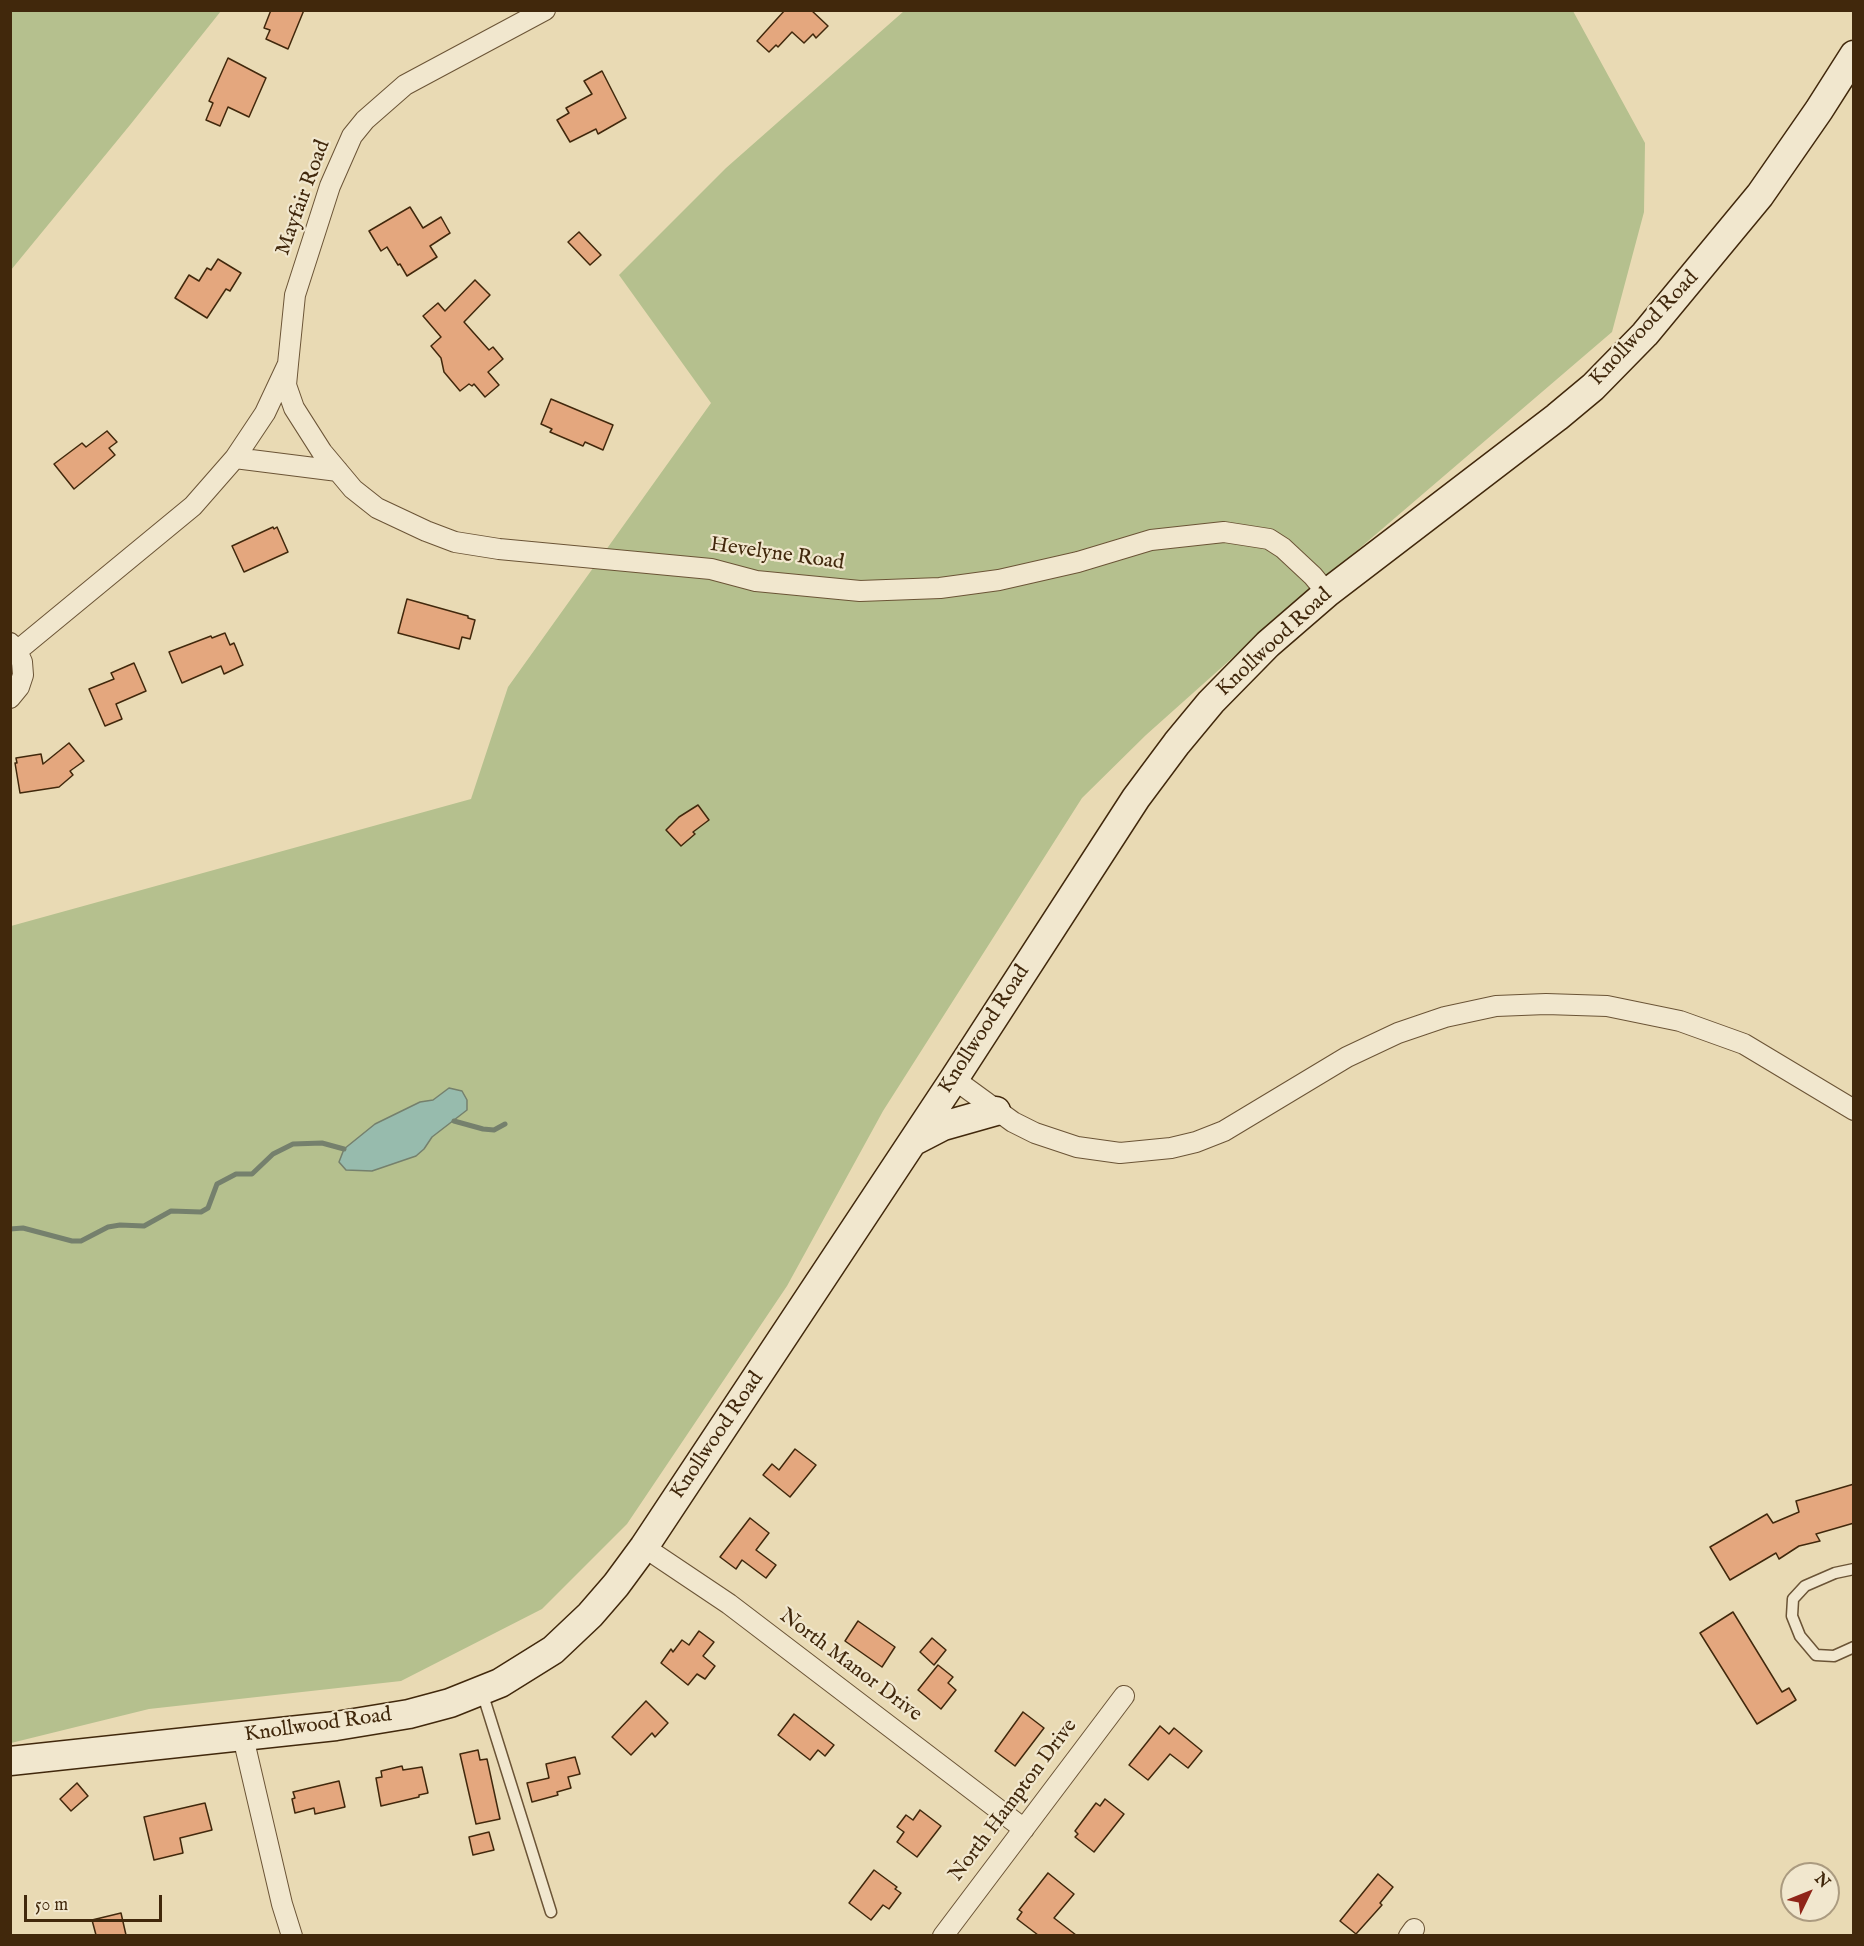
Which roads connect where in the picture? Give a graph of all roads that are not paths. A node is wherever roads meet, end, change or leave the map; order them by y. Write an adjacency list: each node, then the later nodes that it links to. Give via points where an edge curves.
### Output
1 (545, 10): 3 (street, Mayfair Road, via 405,85 352,136 330,186 295,295)
2 (1854, 55): 6 (main road, Knollwood Road, via 1760,195 1645,334 1557,417)
3 (288, 364): 4 (street, Mayfair Road, via 265,413); 5 (street, Hevelyne Road, via 285,385 294,408)
4 (235, 458): 5 (street); 7 (street, Mayfair Road, via 193,506)
5 (338, 471): 6 (street, Hevelyne Road, via 376,508 455,542 711,569 756,581 860,591 940,588 999,580 1151,540 1224,532 1269,539)
6 (1327, 593): 9 (main road, Knollwood Road, via 1268,644 1177,743 1136,798)
7 (14, 647): 8 (street, Mayfair Road, via 22,663 22,675)
8 (10, 698)
9 (954, 1079): 11 (street); 12 (main road, Knollwood Road)
10 (1854, 1110): 11 (street, via 1744,1044 1680,1021 1607,1006 1546,1004 1496,1006 1398,1033 1347,1057 1224,1131 1171,1148 1120,1154 1077,1148 1035,1133)
11 (996, 1111): 12 (main road, via 943,1126)
12 (912, 1142): 13 (main road, Knollwood Road)
13 (644, 1546): 16 (main road, Knollwood Road, via 590,1615 553,1650); 20 (street, North Manor Drive, via 729,1604)
14 (1854, 1569): 15 (lane, via 1835,1572 1805,1586 1793,1599 1792,1616 1800,1636 1816,1654 1834,1656)
15 (1854, 1647)
16 (482, 1692): 18 (main road, Knollwood Road, via 409,1714); 21 (lane)
17 (1124, 1696): 20 (street, North Hampton Drive)
18 (243, 1737): 19 (main road, Knollwood Road); 22 (street)
19 (10, 1761)
20 (1024, 1828): 23 (street, North Hampton Drive)
21 (551, 1912)
22 (292, 1935)
23 (943, 1935)

